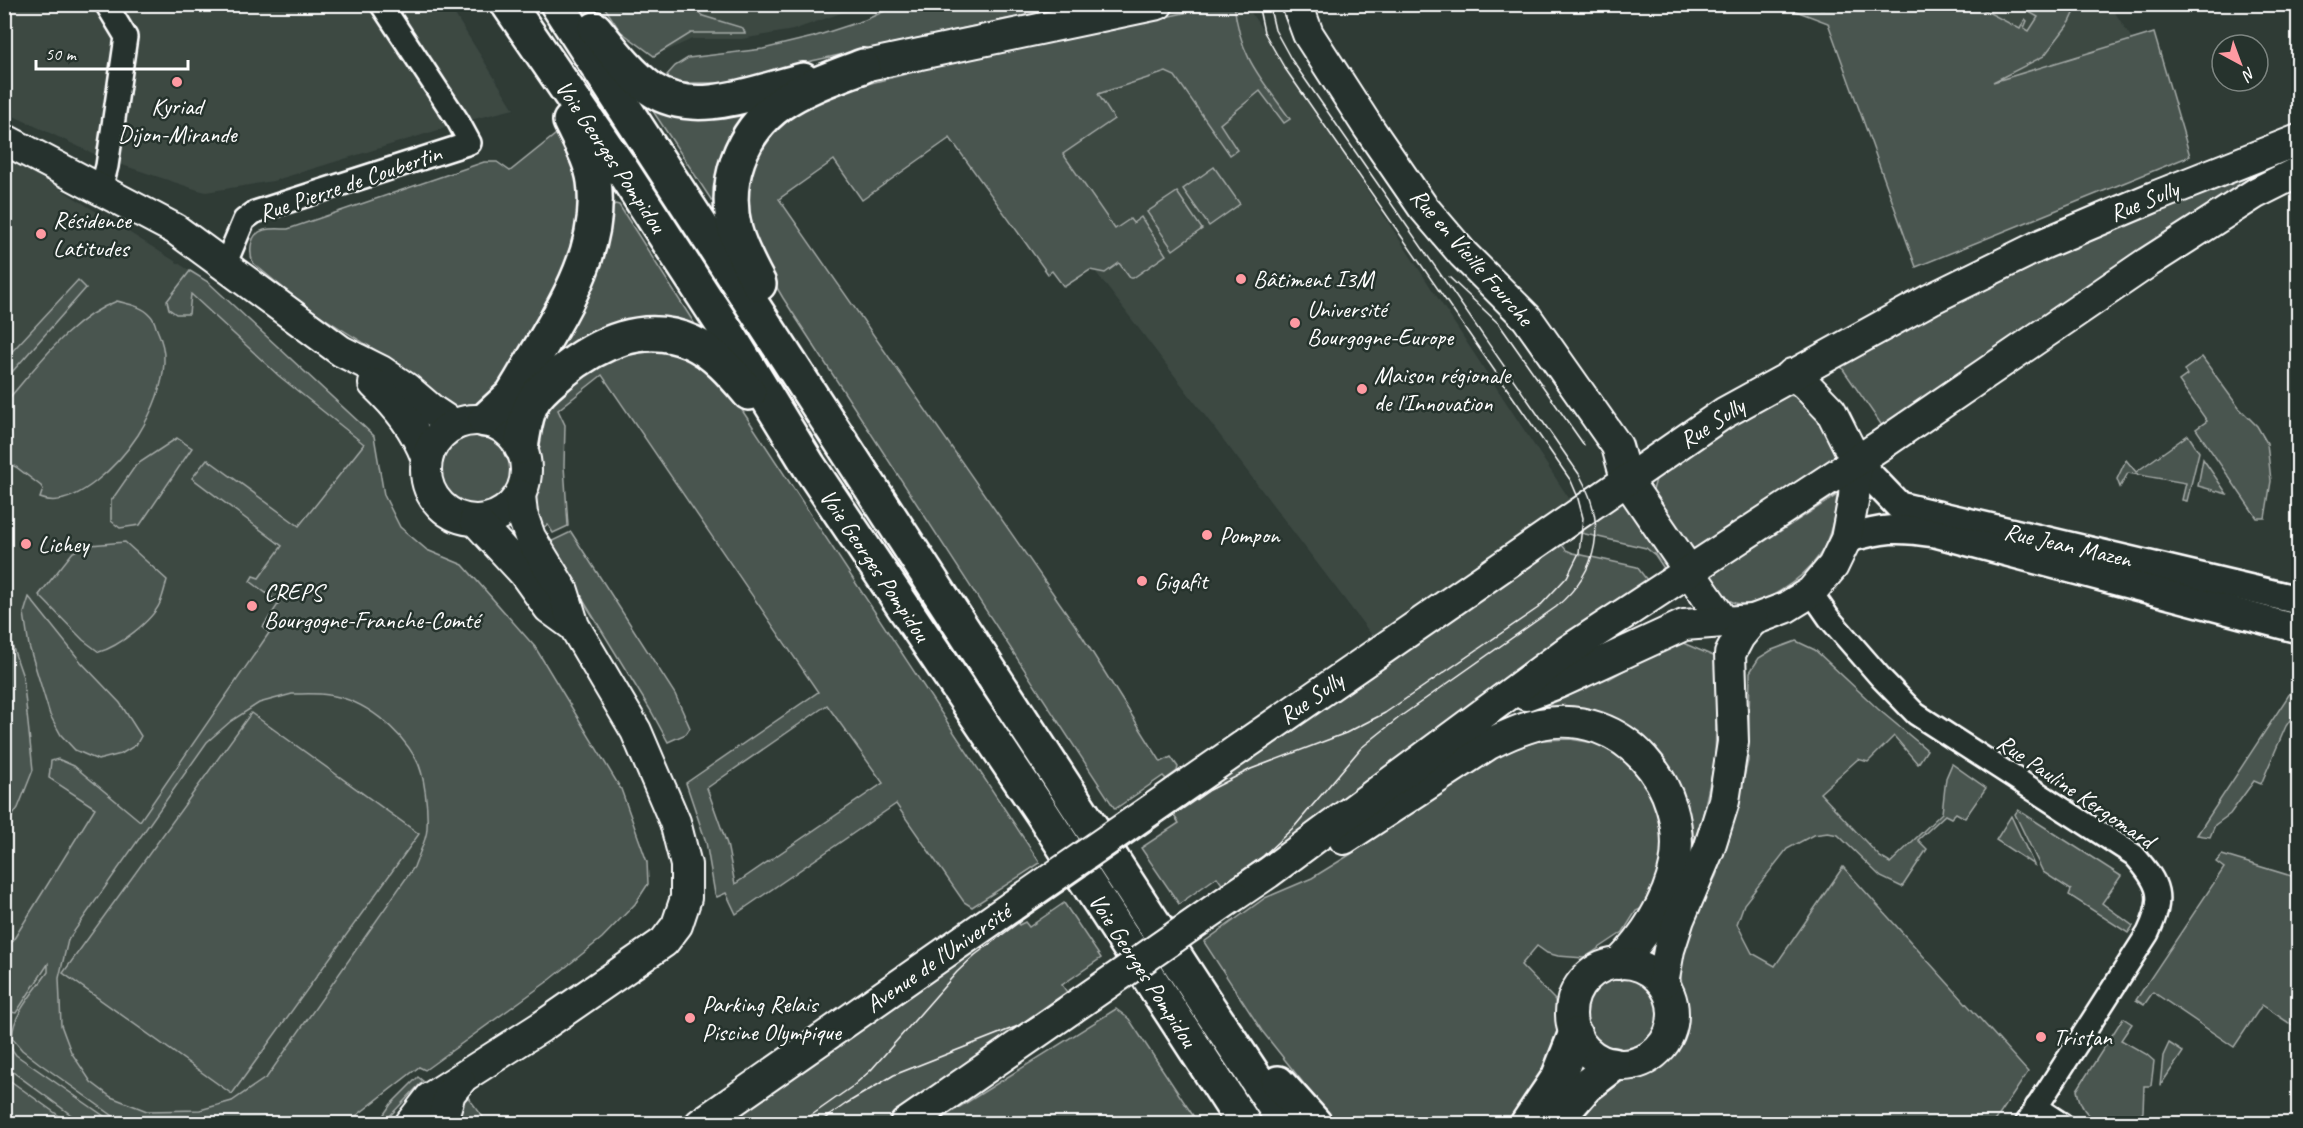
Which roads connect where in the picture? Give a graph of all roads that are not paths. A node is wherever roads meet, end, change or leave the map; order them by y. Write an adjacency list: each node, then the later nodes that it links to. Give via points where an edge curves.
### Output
1 (106, 4): 12 (street, via 126,37)
2 (381, 4): 13 (street, Rue Pierre de Coubertin, via 470,143 255,212 244,220)
3 (557, 4): 15 (highway, Voie Georges Pompidou)
4 (577, 4): 8 (highway, via 622,62 654,91 670,98 714,103)
5 (1158, 4): 8 (main road)
6 (1297, 4): 22 (main road, Rue en Vieille Fourche, via 1308,34 1368,127 1424,207 1463,254 1527,318 1617,446)
7 (516, 16): 17 (highway, via 589,162 594,179 595,221 587,255 557,319 512,395); 21 (highway, Voie Georges Pompidou, via 621,167)
8 (863, 66): 15 (highway, via 798,93 768,113 751,133 735,166 735,228 791,344)
9 (4, 139): 12 (main road)
10 (2298, 140): 16 (main road, Rue Sully, via 2043,244)
11 (2298, 172): 20 (main road, Rue Sully, via 2256,193 2147,263)
12 (101, 189): 13 (main road, via 175,229)
13 (225, 265): 14 (main road)
14 (341, 351): 17 (main road, via 381,370 433,411); 19 (main road, via 401,411)
15 (789, 362): 40 (highway, Voie Georges Pompidou)
16 (1792, 374): 20 (main road, via 1831,411); 22 (main road, Rue Sully, via 1724,413)
17 (469, 422): 18 (main road, via 506,429); 19 (main road, via 441,434)
18 (521, 447): 21 (highway, via 533,401 566,369 615,340 661,333 691,342 730,372); 23 (main road, via 526,471)
19 (427, 459): 24 (main road, via 427,481 436,501 460,518)
20 (1856, 461): 25 (main road); 26 (main road, Rue Sully); 27 (street, Rue Jean Mazen, via 1899,506)
21 (809, 466): 44 (highway, Voie Georges Pompidou)
22 (1626, 479): 26 (main road, Rue en Vieille Fourche); 36 (main road, Rue Sully)
23 (520, 495): 24 (main road, via 503,512); 33 (main road, via 530,537 563,591)
24 (475, 520): 33 (main road, via 524,573 549,608)
25 (1846, 539): 28 (main road, via 1833,566); 29 (street, Rue Jean Mazen, via 1890,528 1935,533)
26 (1688, 572): 32 (main road, Rue en Vieille Fourche); 35 (main road, Rue Sully, via 1569,650)
27 (2252, 588): 29 (street); 30 (street, Rue Jean Mazen)
28 (1811, 592): 31 (main road, via 1785,608); 45 (street, Rue Pauline Kergomard, via 1829,618 1916,714 2134,855 2156,885 2159,900 2148,933)
29 (2177, 597): 34 (street, Rue Jean Mazen)
30 (2298, 600)
31 (1753, 620): 32 (main road); 39 (main road, via 1730,654 1734,742 1724,801 1709,849 1678,919)
32 (1724, 622): 35 (main road, via 1684,625 1558,683)
33 (574, 626): 43 (main road, via 636,731 675,822 687,865 686,903 677,925 663,942)
34 (2298, 629)
35 (1492, 707): 37 (main road, Rue Sully)
36 (1175, 793): 48 (main road, Avenue de l'Université, bridge)
37 (1268, 873): 38 (main road, via 1349,837 1507,735 1561,722 1597,727 1627,743 1650,764 1668,797 1676,835 1675,866 1657,912); 49 (main road, Rue Sully, bridge)
38 (1618, 964): 39 (main road, via 1643,968); 41 (main road, via 1600,968 1576,992 1572,1006)
39 (1663, 983): 42 (main road, via 1670,995 1673,1022 1662,1047 1640,1062)
40 (1203, 999): 52 (highway, Voie Georges Pompidou); 53 (highway)
41 (1575, 1035): 42 (main road, via 1591,1055); 54 (highway, via 1558,1078)
42 (1613, 1065): 55 (highway, via 1586,1086)
43 (465, 1076): 46 (main road, via 430,1098); 47 (main road, via 450,1092)
44 (1215, 1079): 50 (highway); 51 (highway, Voie Georges Pompidou)
45 (2031, 1115): 56 (street, Rue Pauline Kergomard)
46 (410, 1124)
47 (441, 1124)
48 (700, 1124)
49 (904, 1124)
50 (1234, 1124)
51 (1244, 1124)
52 (1286, 1124)
53 (1315, 1124)
54 (1527, 1124)
55 (1553, 1124)
56 (2062, 1124)

